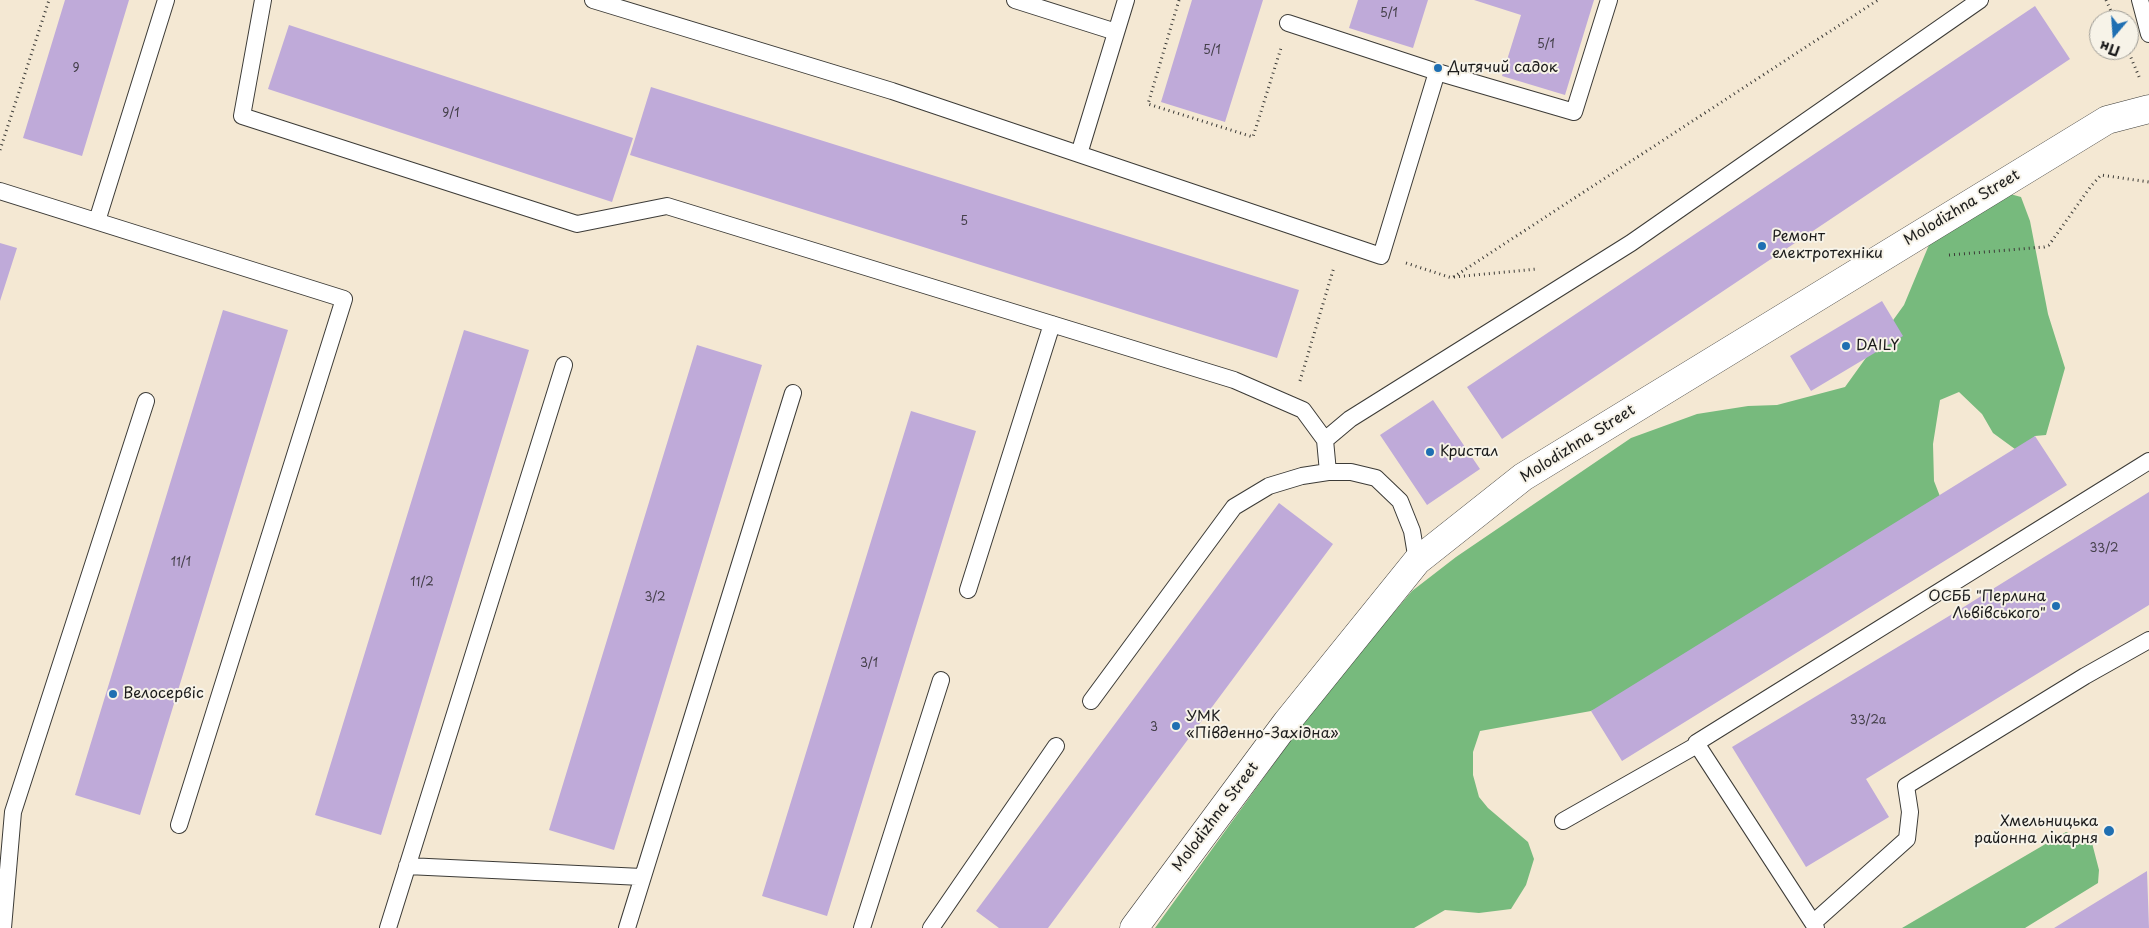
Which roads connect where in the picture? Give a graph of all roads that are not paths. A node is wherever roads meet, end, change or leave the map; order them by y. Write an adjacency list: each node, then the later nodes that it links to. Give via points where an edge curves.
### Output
1 (166, 0): 17 (lane)
2 (263, 0): 18 (lane, via 242,116 577,224 667,206)
3 (593, 0): 9 (lane)
4 (1015, 0): 11 (lane)
5 (1126, 0): 11 (lane)
6 (1609, 0): 13 (lane, via 1574,112)
7 (1980, 0): 22 (lane, via 1631,242 1350,420)
8 (2140, 0): 12 (lane)
9 (610, 3): 15 (lane)
10 (1288, 24): 13 (lane)
11 (1116, 32): 15 (lane)
12 (2149, 34)
13 (1437, 72): 15 (lane, via 1381,256)
14 (2145, 96): 25 (street, Molodizhna Street, via 1524,476)
15 (1079, 154)
16 (0, 191): 17 (lane)
17 (97, 221): 33 (lane, via 344,299)
18 (1052, 324): 22 (lane, via 1234,380 1303,410); 26 (lane)
19 (564, 365): 34 (lane)
20 (793, 393): 35 (lane)
21 (146, 401): 37 (lane, via 12,812)
22 (1325, 440): 24 (lane)
23 (2149, 461): 30 (lane)
24 (1328, 472): 25 (lane, via 1351,472 1376,478 1400,501 1412,531); 29 (lane, via 1269,486 1234,507)
25 (1417, 561): 42 (street, Molodizhna Street, via 1288,722)
26 (968, 590)
27 (2149, 640): 36 (lane, via 1906,786 1910,812 1907,838)
28 (942, 680): 40 (lane)
29 (1091, 701)
30 (1697, 745): 32 (lane); 36 (lane)
31 (1056, 746): 41 (lane)
32 (1563, 821)
33 (179, 825)
34 (408, 866): 35 (lane); 38 (lane)
35 (642, 878): 39 (lane)
36 (1814, 926)
37 (3, 928)
38 (388, 928)
39 (627, 928)
40 (862, 928)
41 (931, 928)
42 (1134, 928)

